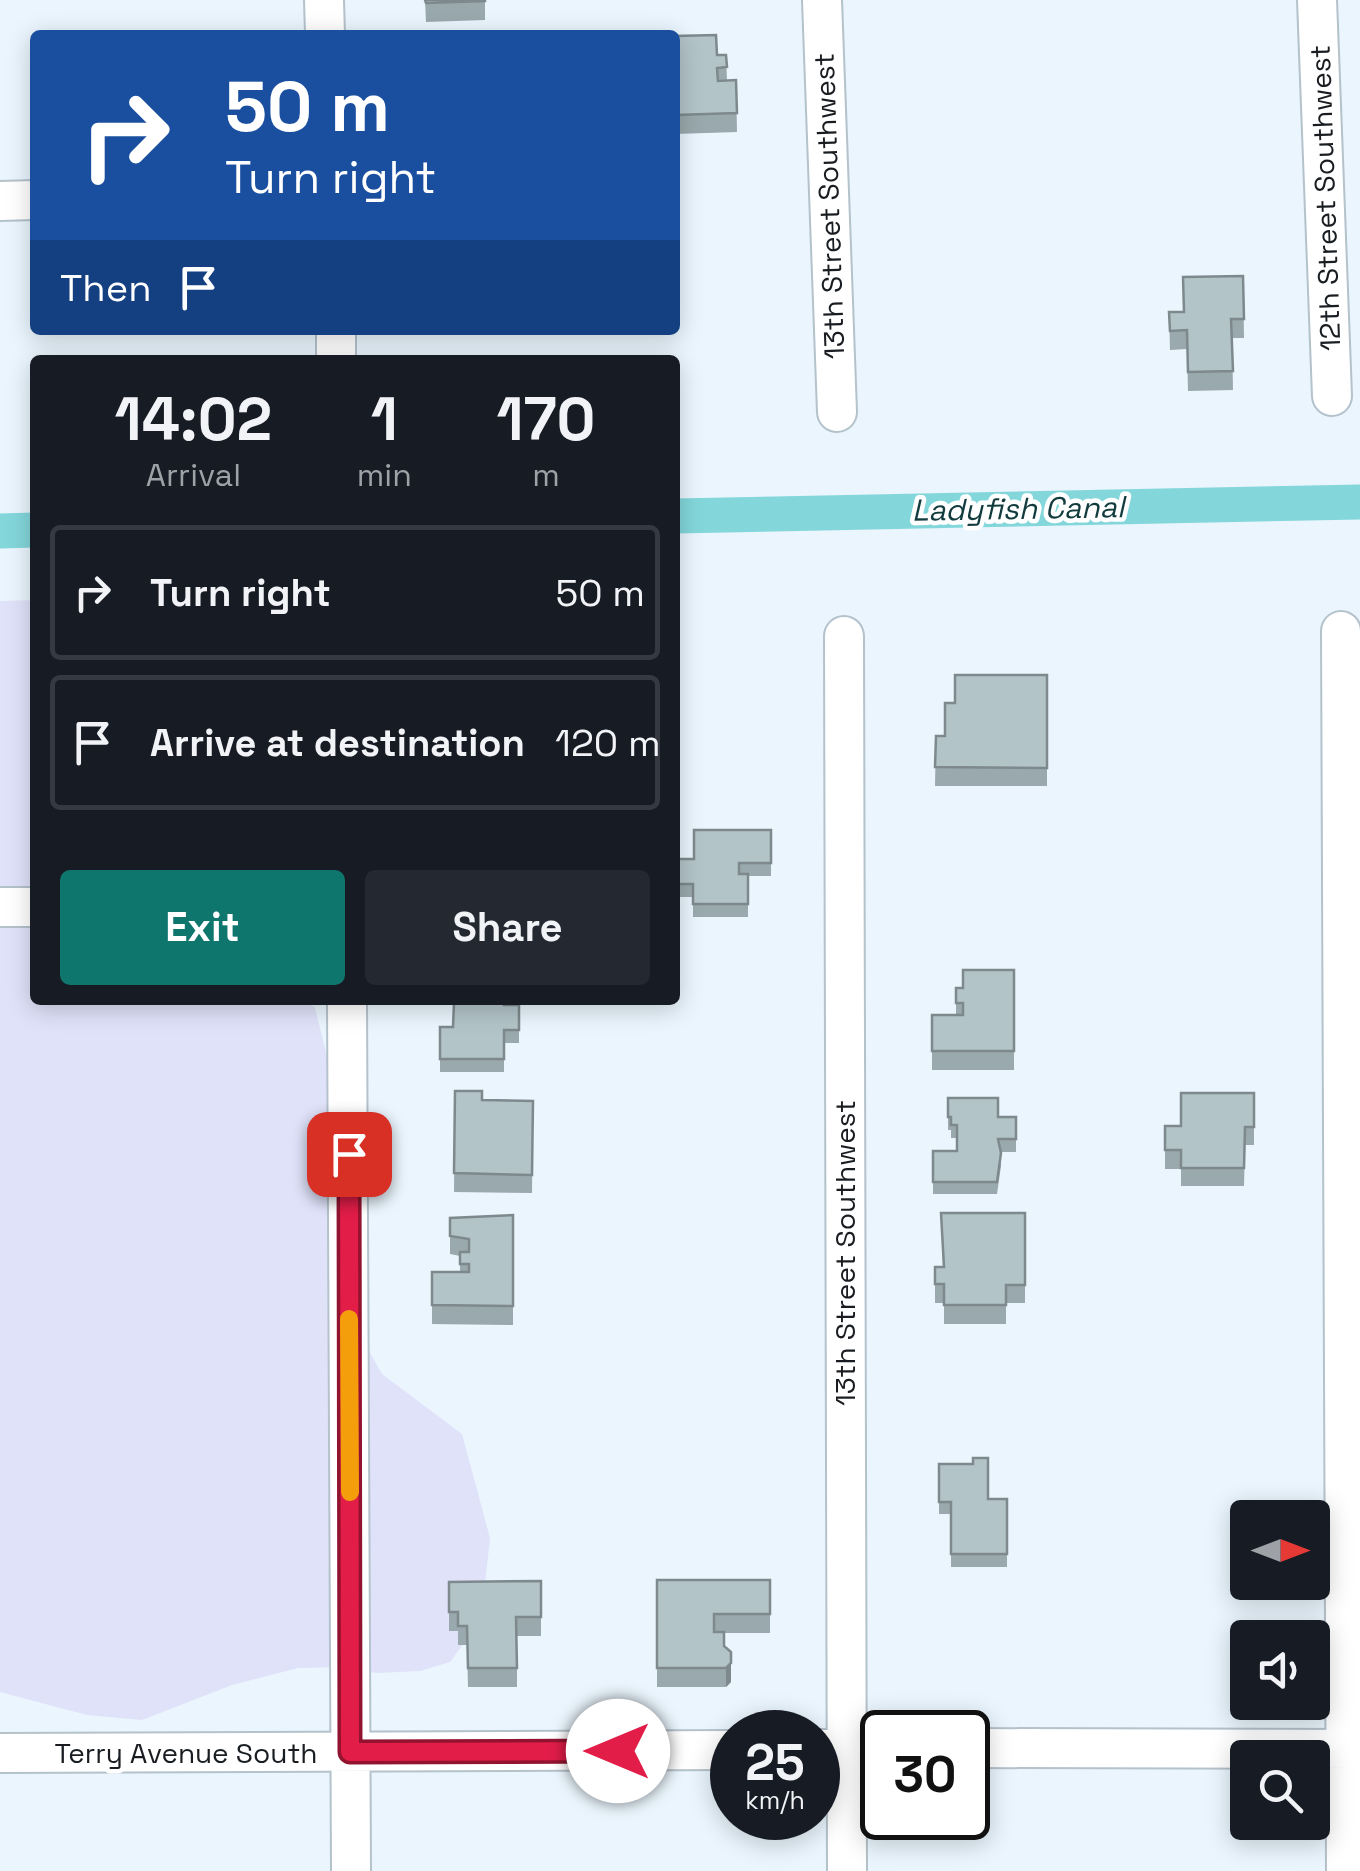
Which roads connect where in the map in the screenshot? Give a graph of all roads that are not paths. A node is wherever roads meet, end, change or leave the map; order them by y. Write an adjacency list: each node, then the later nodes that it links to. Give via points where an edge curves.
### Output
1 (324, 0): 4 (street)
2 (822, 0): 8 (street, 13th Street Southwest)
3 (1318, 0): 7 (street, 12th Street Southwest)
4 (325, 30)
5 (30, 200): 6 (street)
6 (0, 202)
7 (1332, 396)
8 (837, 412)
9 (1342, 631): 16 (street)
10 (844, 636): 15 (street, 13th Street Southwest)
11 (0, 907): 12 (street)
12 (30, 907)
13 (347, 1005): 18 (street)
14 (990, 1748): 16 (street)
15 (849, 1749): 21 (street, 13th Street Southwest)
16 (1353, 1749): 22 (street)
17 (710, 1750): 18 (street, Terry Avenue South)
18 (350, 1752): 19 (street, Terry Avenue South); 20 (street)
19 (0, 1753)
20 (350, 1871)
21 (847, 1871)
22 (1346, 1871)

